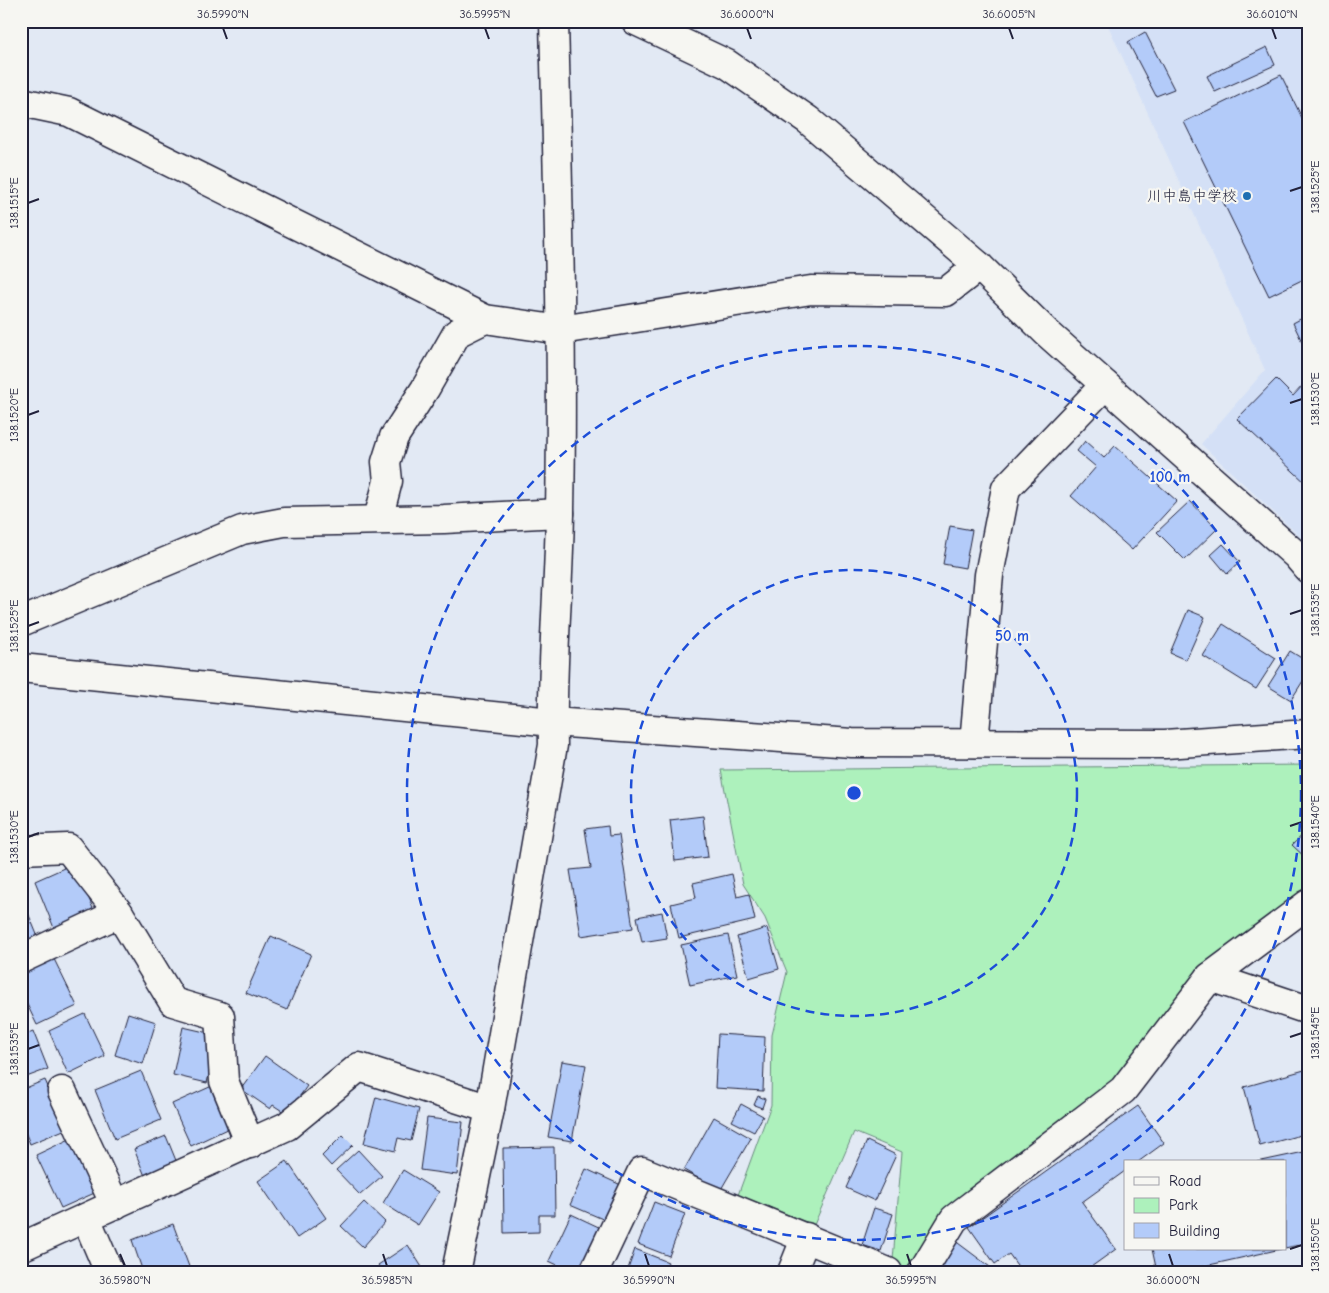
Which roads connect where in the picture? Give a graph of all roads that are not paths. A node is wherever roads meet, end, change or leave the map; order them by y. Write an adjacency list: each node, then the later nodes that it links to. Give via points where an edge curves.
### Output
1 (554, 21): 6 (street)
2 (636, 21): 4 (street, via 727,64 800,115)
3 (21, 102): 5 (street, via 69,112)
4 (979, 266): 6 (street, via 946,292 811,290); 7 (street)
5 (485, 319): 6 (street); 9 (street, via 457,334 394,437 386,462 388,481)
6 (561, 330): 8 (street)
7 (1105, 384): 10 (street); 15 (street, via 1006,488 989,575)
8 (560, 513): 9 (street); 13 (street)
9 (378, 519): 11 (street, via 284,522 242,530)
10 (1308, 569)
11 (21, 622)
12 (21, 668): 13 (street)
13 (552, 722): 15 (street, via 852,743); 23 (street, via 551,755)
14 (1308, 734): 15 (street, via 1165,744)
15 (974, 743)
16 (21, 850): 18 (street, via 68,848)
17 (1308, 904): 20 (street)
18 (119, 914): 19 (street); 24 (street, via 173,1002 220,1016 224,1081)
19 (21, 959)
20 (1210, 977): 21 (street); 34 (street, via 1122,1090 954,1219)
21 (1308, 1010)
22 (62, 1091): 25 (street)
23 (490, 1109): 24 (street, via 359,1067 288,1126); 30 (street)
24 (250, 1144): 25 (street)
25 (115, 1205): 26 (street)
26 (86, 1218): 28 (street); 29 (street)
27 (806, 1238): 31 (street, via 642,1172); 32 (street); 33 (street)
28 (21, 1247)
29 (110, 1272)
30 (456, 1272)
31 (594, 1272)
32 (792, 1272)
33 (888, 1272)
34 (922, 1272)

